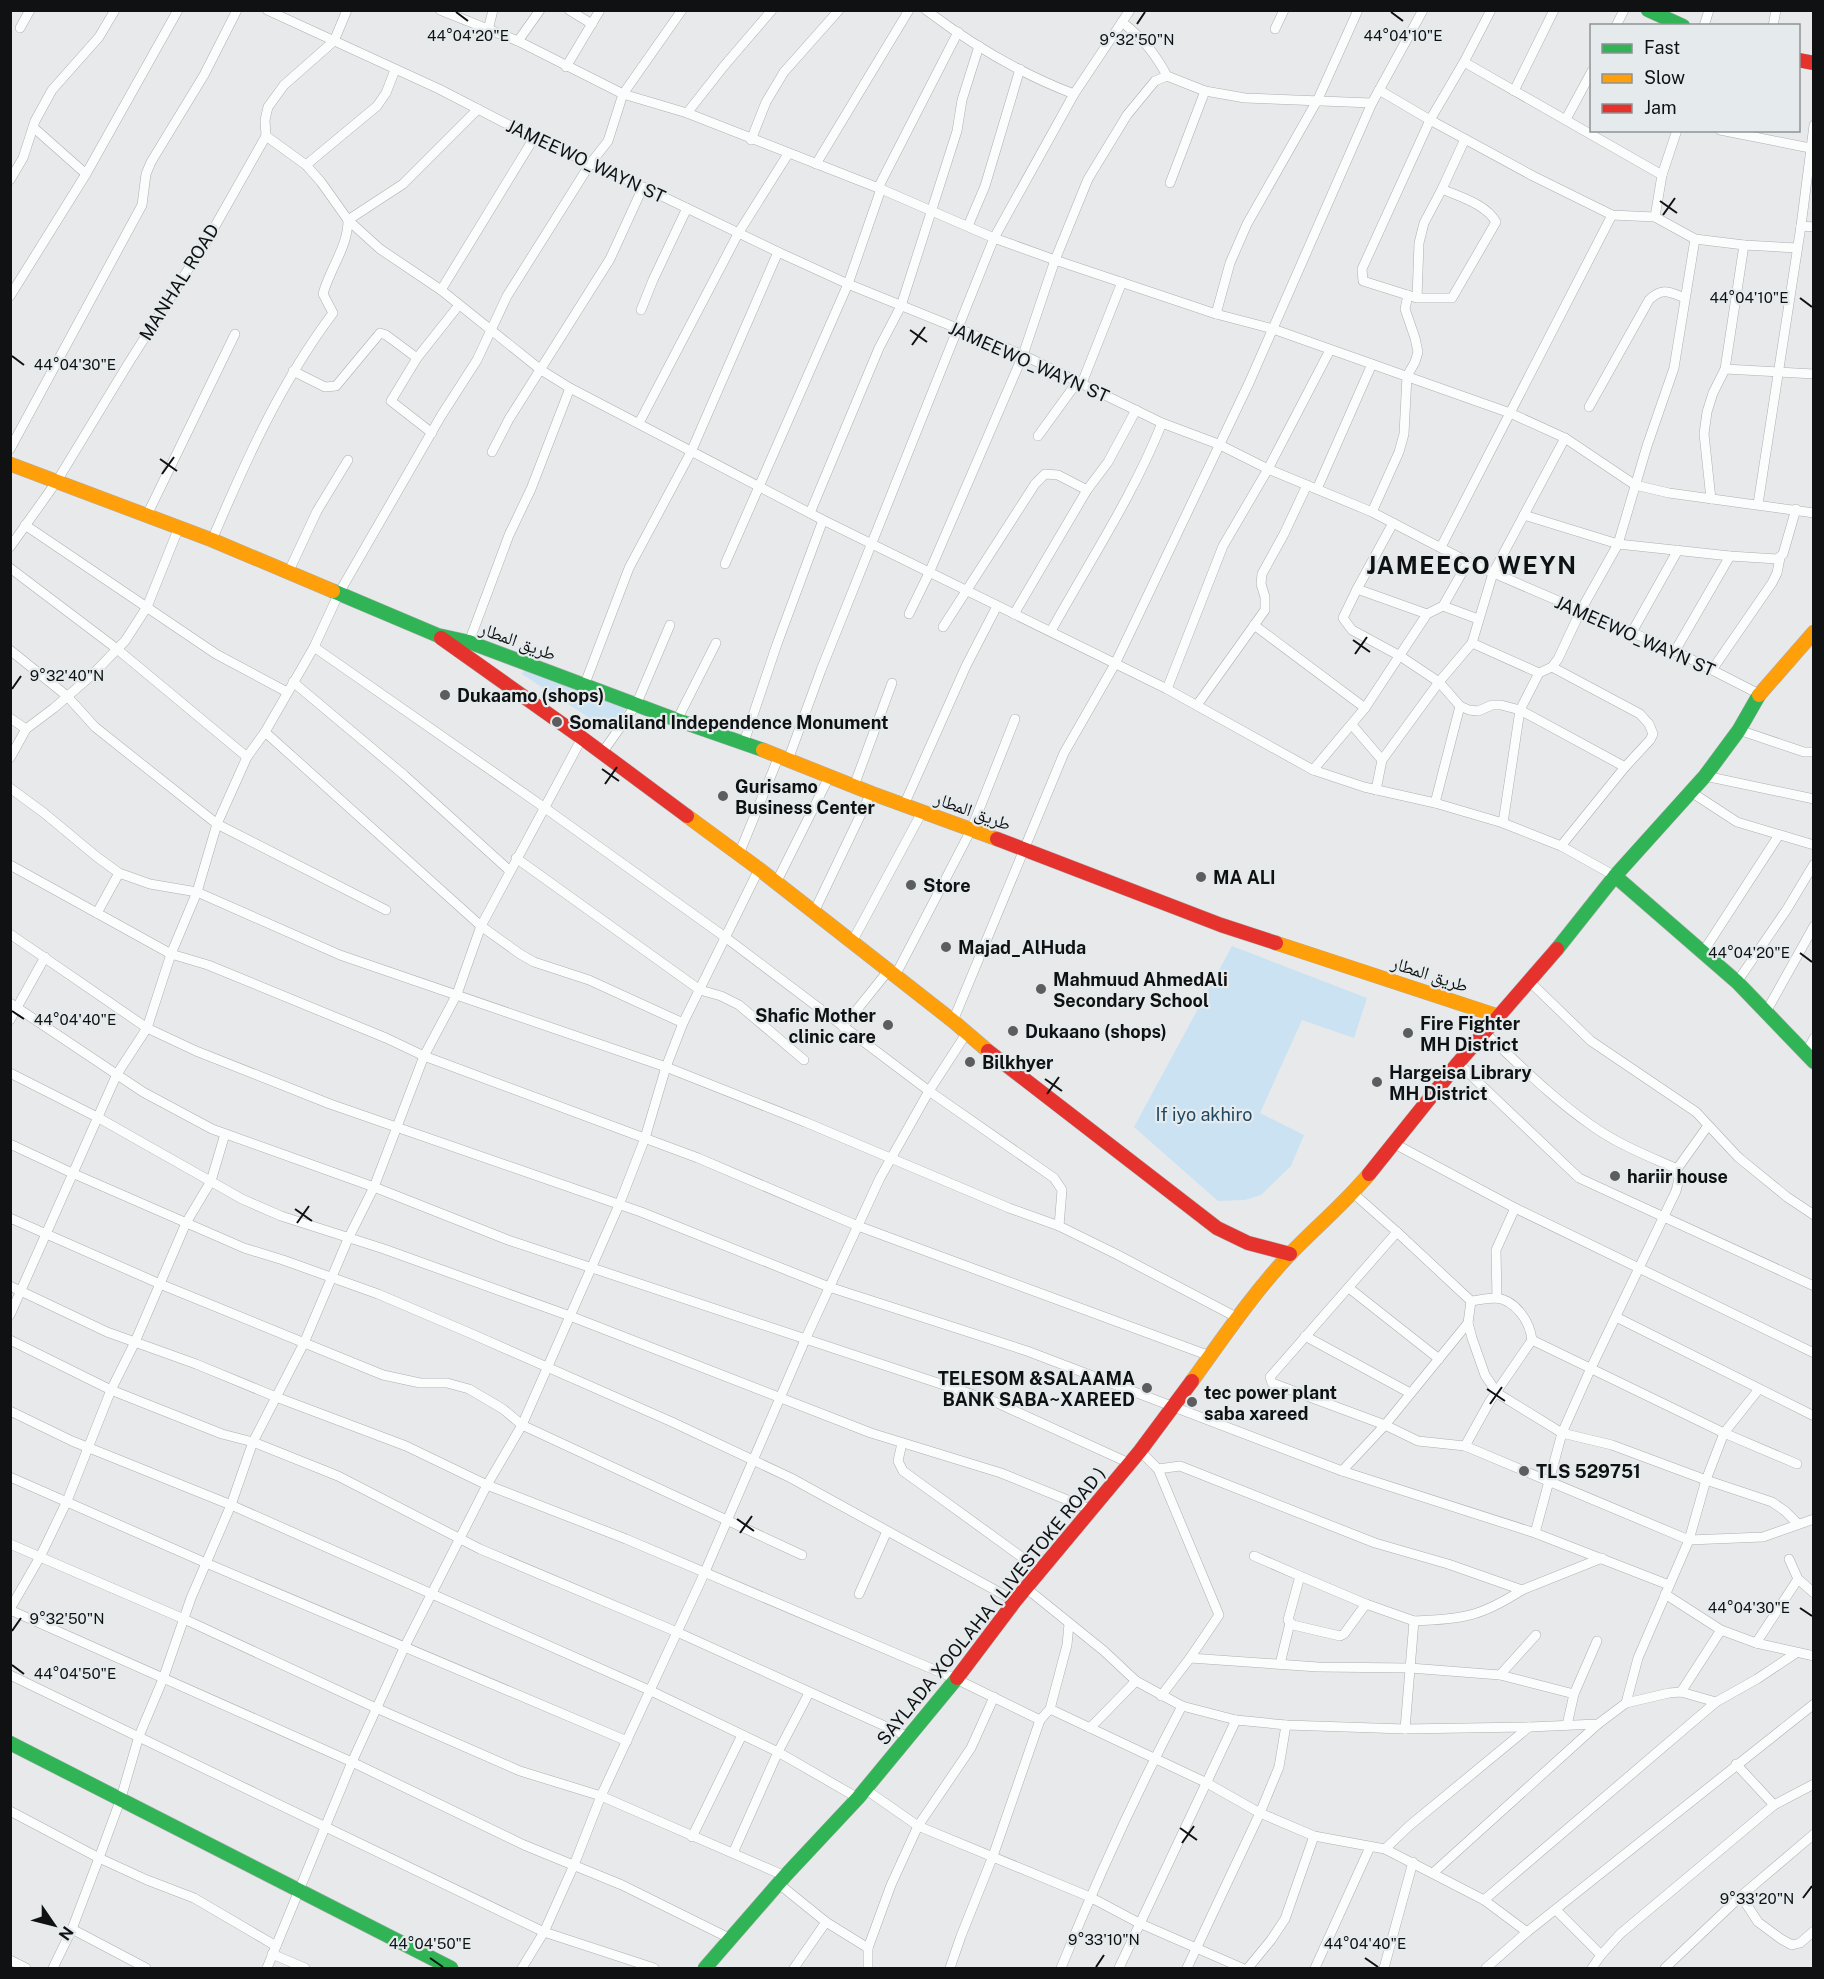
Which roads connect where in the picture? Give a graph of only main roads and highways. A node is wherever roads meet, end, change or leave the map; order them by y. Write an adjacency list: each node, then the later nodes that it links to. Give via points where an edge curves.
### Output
1 (1648, 10): 2 (main road)
2 (1679, 24)
3 (10, 464): 5 (main road, طريق المطار, via 212,540)
4 (1814, 632): 6 (main road, SAYLADA XOOLAHA ( LIVESTOKE ROAD ), via 1759,694 1706,776)
5 (437, 635): 7 (main road, طريق المطار, via 469,642 744,742 1221,925); 9 (main road, طريق المطار, via 759,869 1217,1228 1248,1243)
6 (1615, 876): 7 (main road, SAYLADA XOOLAHA ( LIVESTOKE ROAD )); 8 (main road, via 1737,982)
7 (1498, 1016): 9 (main road, SAYLADA XOOLAHA ( LIVESTOKE ROAD ), via 1353,1193)
8 (1810, 1057)
9 (1290, 1254): 12 (main road, SAYLADA XOOLAHA ( LIVESTOKE ROAD ), via 1140,1450 909,1737)
10 (10, 1743): 11 (main road)
11 (451, 1968)
12 (705, 1968)

